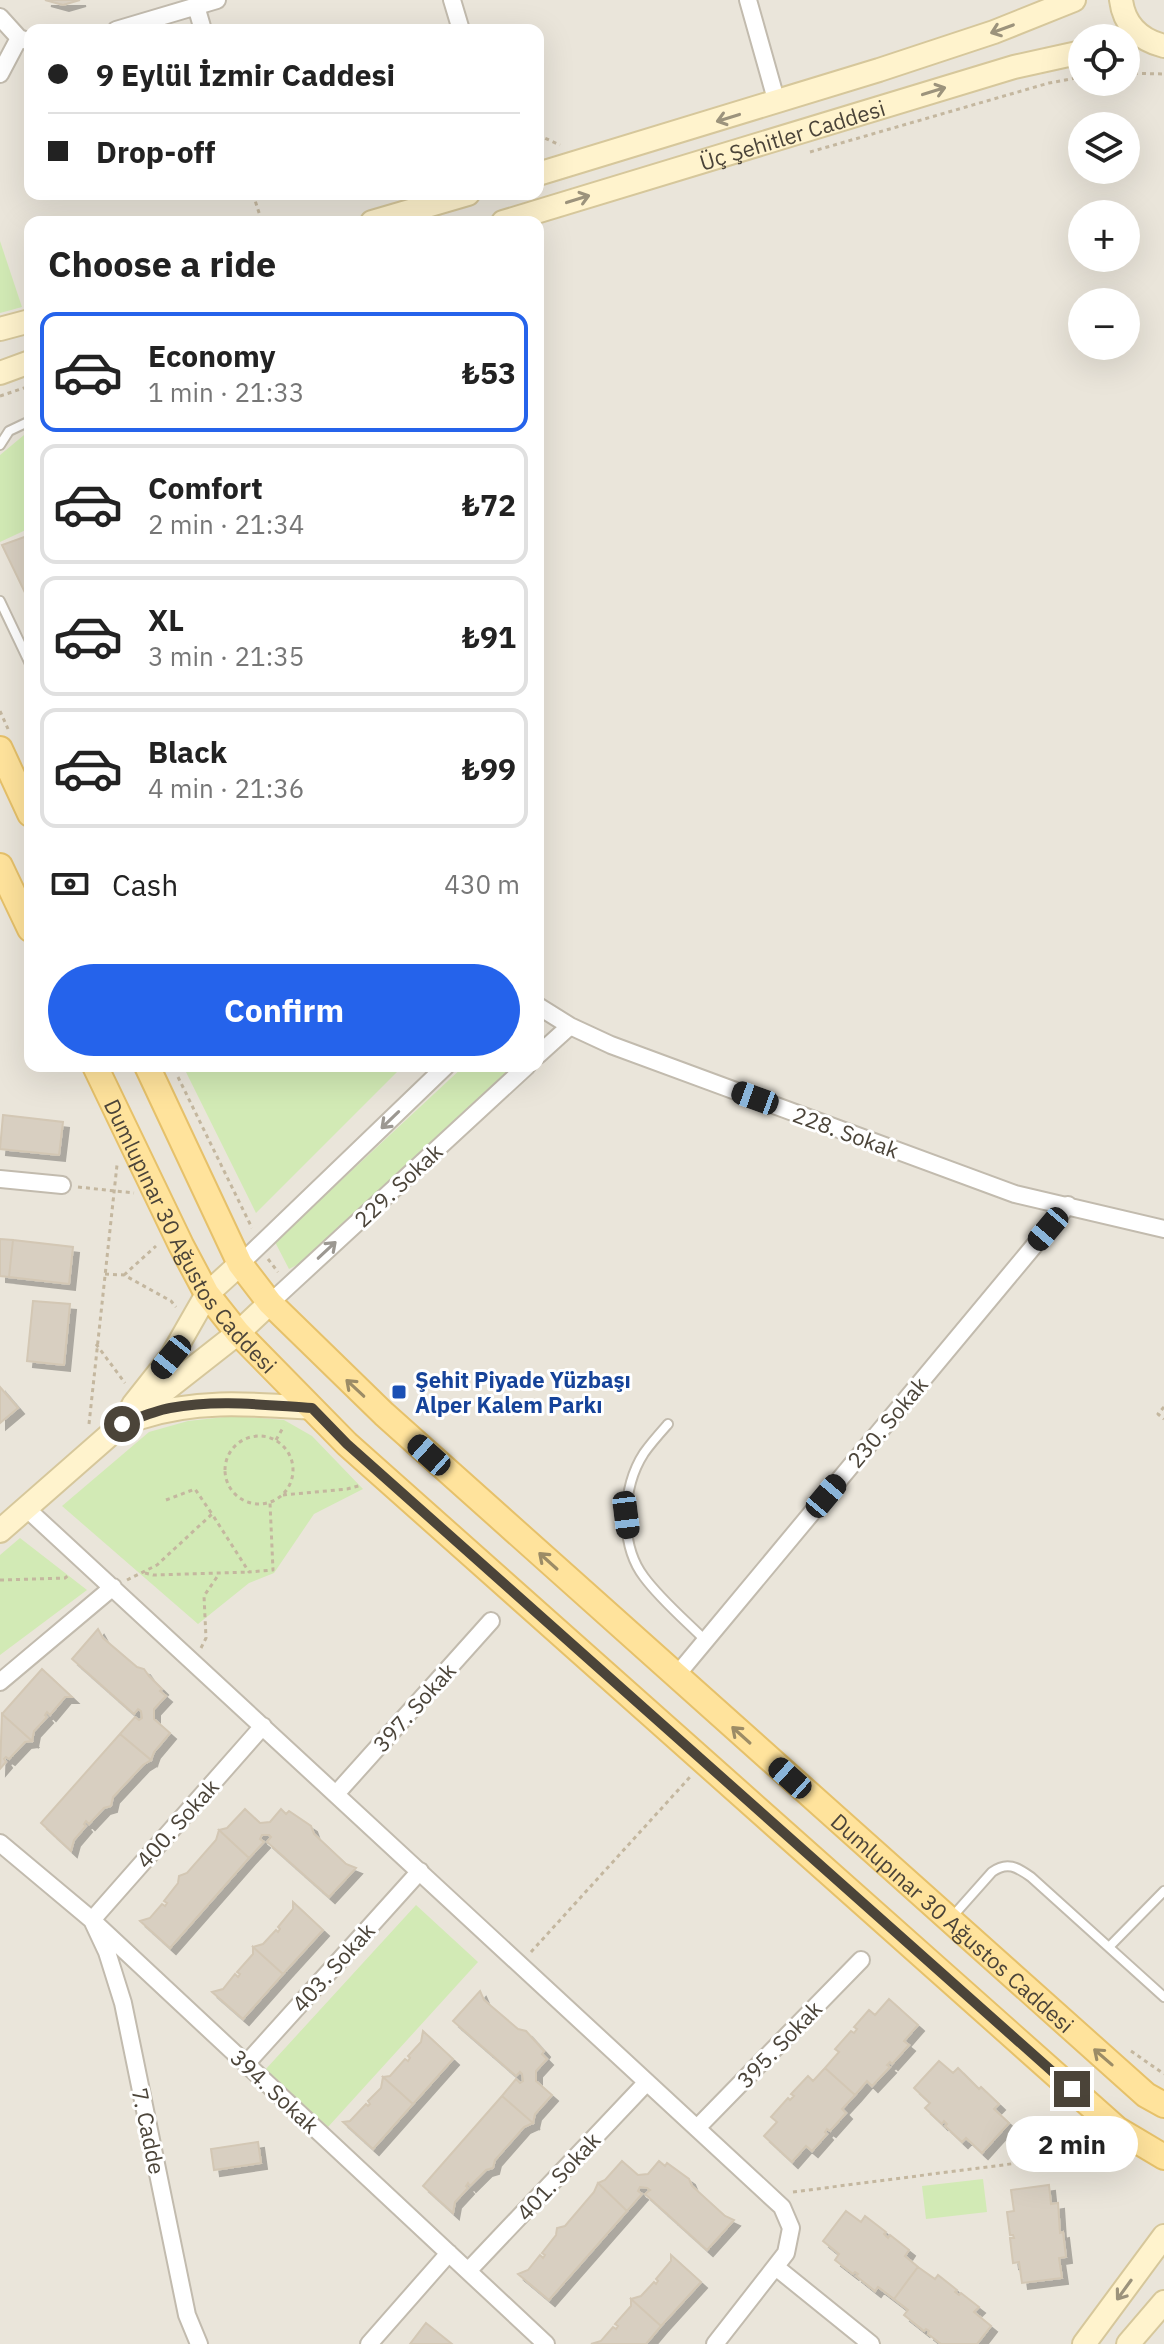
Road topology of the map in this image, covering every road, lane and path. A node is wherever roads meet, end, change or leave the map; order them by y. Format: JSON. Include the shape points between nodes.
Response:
{"nodes":[{"id":1,"x":217,"y":0,"type":"edge"},
{"id":2,"x":452,"y":0,"type":"edge"},
{"id":3,"x":748,"y":0,"type":"edge"},
{"id":4,"x":1074,"y":0,"type":"edge"},
{"id":5,"x":1121,"y":0,"type":"edge"},
{"id":6,"x":1048,"y":5,"type":"edge"},
{"id":7,"x":196,"y":6,"type":"junction"},
{"id":8,"x":0,"y":17,"type":"edge"},
{"id":9,"x":136,"y":24,"type":"edge"},
{"id":10,"x":201,"y":24,"type":"edge"},
{"id":11,"x":459,"y":24,"type":"edge"},
{"id":12,"x":24,"y":40,"type":"edge"},
{"id":13,"x":1163,"y":46,"type":"edge"},
{"id":14,"x":1140,"y":47,"type":"edge"},
{"id":15,"x":1068,"y":55,"type":"edge"},
{"id":16,"x":1140,"y":73,"type":"edge"},
{"id":17,"x":0,"y":74,"type":"edge"},
{"id":18,"x":1164,"y":74,"type":"edge"},
{"id":19,"x":1068,"y":80,"type":"edge"},
{"id":20,"x":777,"y":103,"type":"junction"},
{"id":21,"x":803,"y":154,"type":"dead end"},
{"id":22,"x":544,"y":172,"type":"edge"},
{"id":23,"x":447,"y":200,"type":"edge"},
{"id":24,"x":393,"y":216,"type":"edge"},
{"id":25,"x":523,"y":216,"type":"edge"},
{"id":26,"x":24,"y":323,"type":"edge"},
{"id":27,"x":0,"y":329,"type":"edge"},
{"id":28,"x":24,"y":364,"type":"edge"},
{"id":29,"x":0,"y":373,"type":"edge"},
{"id":30,"x":24,"y":388,"type":"edge"},
{"id":31,"x":0,"y":396,"type":"edge"},
{"id":32,"x":24,"y":424,"type":"edge"},
{"id":33,"x":0,"y":445,"type":"edge"},
{"id":34,"x":0,"y":601,"type":"edge"},
{"id":35,"x":24,"y":649,"type":"edge"},
{"id":36,"x":0,"y":749,"type":"edge"},
{"id":37,"x":24,"y":801,"type":"edge"},
{"id":38,"x":0,"y":866,"type":"edge"},
{"id":39,"x":24,"y":916,"type":"edge"},
{"id":40,"x":544,"y":1010,"type":"edge"},
{"id":41,"x":570,"y":1026,"type":"junction"},
{"id":42,"x":544,"y":1050,"type":"edge"},
{"id":43,"x":98,"y":1072,"type":"edge"},
{"id":44,"x":150,"y":1072,"type":"edge"},
{"id":45,"x":175,"y":1072,"type":"edge"},
{"id":46,"x":440,"y":1072,"type":"edge"},
{"id":47,"x":521,"y":1072,"type":"edge"},
{"id":48,"x":117,"y":1163,"type":"dead end"},
{"id":49,"x":0,"y":1179,"type":"edge"},
{"id":50,"x":62,"y":1185,"type":"joint"},
{"id":51,"x":114,"y":1191,"type":"junction"},
{"id":52,"x":157,"y":1196,"type":"junction"},
{"id":53,"x":1068,"y":1205,"type":"junction"},
{"id":54,"x":1164,"y":1229,"type":"edge"},
{"id":55,"x":174,"y":1230,"type":"junction"},
{"id":56,"x":261,"y":1246,"type":"junction"},
{"id":57,"x":240,"y":1264,"type":"junction"},
{"id":58,"x":104,"y":1274,"type":"junction"},
{"id":59,"x":124,"y":1275,"type":"junction"},
{"id":60,"x":289,"y":1286,"type":"junction"},
{"id":61,"x":207,"y":1294,"type":"junction"},
{"id":62,"x":270,"y":1303,"type":"junction"},
{"id":63,"x":190,"y":1326,"type":"junction"},
{"id":64,"x":238,"y":1333,"type":"junction"},
{"id":65,"x":96,"y":1343,"type":"junction"},
{"id":66,"x":137,"y":1399,"type":"junction"},
{"id":67,"x":1164,"y":1407,"type":"edge"},
{"id":68,"x":312,"y":1408,"type":"junction"},
{"id":69,"x":1164,"y":1419,"type":"edge"},
{"id":70,"x":122,"y":1424,"type":"junction"},
{"id":71,"x":668,"y":1424,"type":"dead end"},
{"id":72,"x":86,"y":1455,"type":"junction"},
{"id":73,"x":378,"y":1471,"type":"junction"},
{"id":74,"x":283,"y":1495,"type":"junction"},
{"id":75,"x":166,"y":1500,"type":"dead end"},
{"id":76,"x":270,"y":1503,"type":"junction"},
{"id":77,"x":26,"y":1508,"type":"junction"},
{"id":78,"x":212,"y":1514,"type":"junction"},
{"id":79,"x":0,"y":1531,"type":"edge"},
{"id":80,"x":86,"y":1562,"type":"junction"},
{"id":81,"x":144,"y":1572,"type":"junction"},
{"id":82,"x":249,"y":1572,"type":"junction"},
{"id":83,"x":220,"y":1573,"type":"junction"},
{"id":84,"x":0,"y":1580,"type":"edge"},
{"id":85,"x":113,"y":1587,"type":"junction"},
{"id":86,"x":491,"y":1621,"type":"dead end"},
{"id":87,"x":705,"y":1641,"type":"junction"},
{"id":88,"x":195,"y":1663,"type":"junction"},
{"id":89,"x":676,"y":1676,"type":"junction"},
{"id":90,"x":0,"y":1682,"type":"edge"},
{"id":91,"x":263,"y":1726,"type":"junction"},
{"id":92,"x":704,"y":1762,"type":"junction"},
{"id":93,"x":336,"y":1794,"type":"junction"},
{"id":94,"x":0,"y":1843,"type":"edge"},
{"id":95,"x":420,"y":1871,"type":"junction"},
{"id":96,"x":1164,"y":1891,"type":"edge"},
{"id":97,"x":92,"y":1920,"type":"junction"},
{"id":98,"x":948,"y":1920,"type":"junction"},
{"id":99,"x":1109,"y":1947,"type":"junction"},
{"id":100,"x":861,"y":1960,"type":"dead end"},
{"id":101,"x":520,"y":1964,"type":"junction"},
{"id":102,"x":1164,"y":1997,"type":"edge"},
{"id":103,"x":1127,"y":2048,"type":"dead end"},
{"id":104,"x":246,"y":2064,"type":"junction"},
{"id":105,"x":1164,"y":2074,"type":"edge"},
{"id":106,"x":647,"y":2082,"type":"junction"},
{"id":107,"x":1164,"y":2105,"type":"edge"},
{"id":108,"x":697,"y":2128,"type":"junction"},
{"id":109,"x":1155,"y":2152,"type":"edge"},
{"id":110,"x":769,"y":2195,"type":"junction"},
{"id":111,"x":1164,"y":2236,"type":"edge"},
{"id":112,"x":449,"y":2253,"type":"junction"},
{"id":113,"x":777,"y":2268,"type":"junction"},
{"id":114,"x":468,"y":2271,"type":"junction"},
{"id":115,"x":1164,"y":2302,"type":"edge"},
{"id":116,"x":199,"y":2344,"type":"edge"},
{"id":117,"x":369,"y":2344,"type":"edge"},
{"id":118,"x":546,"y":2344,"type":"edge"},
{"id":119,"x":715,"y":2344,"type":"edge"},
{"id":120,"x":871,"y":2344,"type":"edge"},
{"id":121,"x":1084,"y":2344,"type":"edge"},
{"id":122,"x":1128,"y":2344,"type":"edge"}],
"edges":[{"from":1,"to":7,"type":"street"},
{"from":2,"to":11,"type":"street"},
{"from":3,"to":20,"type":"street"},
{"from":4,"to":6,"type":"main road","name":"Üç Şehitler Caddesi"},
{"from":5,"to":13,"type":"main road","via":[[1135,31]]},
{"from":6,"to":20,"type":"main road","name":"Üç Şehitler Caddesi","one_way":true,"via":[[981,37]]},
{"from":7,"to":9,"type":"street"},
{"from":7,"to":10,"type":"street"},
{"from":8,"to":12,"type":"street"},
{"from":12,"to":17,"type":"street"},
{"from":13,"to":14,"type":"main road"},
{"from":25,"to":15,"type":"main road","name":"Üç Şehitler Caddesi","one_way":true},
{"from":16,"to":18,"type":"path"},
{"from":19,"to":21,"type":"path"},
{"from":20,"to":22,"type":"main road","name":"Üç Şehitler Caddesi","one_way":true},
{"from":23,"to":24,"type":"main road"},
{"from":26,"to":27,"type":"main road"},
{"from":28,"to":29,"type":"main road"},
{"from":30,"to":31,"type":"path"},
{"from":32,"to":33,"type":"lane","via":[[9,431]]},
{"from":34,"to":35,"type":"lane"},
{"from":36,"to":37,"type":"main road"},
{"from":38,"to":39,"type":"main road"},
{"from":40,"to":41,"type":"street","name":"228. Sokak"},
{"from":41,"to":42,"type":"street"},
{"from":41,"to":53,"type":"street","name":"228. Sokak","via":[[1015,1194]]},
{"from":43,"to":52,"type":"main road","name":"Dumlupınar 30 Ağustos Caddesi"},
{"from":44,"to":57,"type":"main road","name":"Dumlupınar 30 Ağustos Caddesi"},
{"from":45,"to":56,"type":"path"},
{"from":46,"to":56,"type":"street","one_way":true},
{"from":60,"to":47,"type":"street","name":"229. Sokak","one_way":true},
{"from":48,"to":51,"type":"path"},
{"from":49,"to":50,"type":"street"},
{"from":50,"to":51,"type":"path"},
{"from":51,"to":52,"type":"path"},
{"from":51,"to":58,"type":"path"},
{"from":52,"to":55,"type":"main road","name":"Dumlupınar 30 Ağustos Caddesi"},
{"from":53,"to":54,"type":"street","name":"228. Sokak"},
{"from":53,"to":87,"type":"street","name":"230. Sokak"},
{"from":55,"to":59,"type":"path"},
{"from":55,"to":61,"type":"main road","name":"Dumlupınar 30 Ağustos Caddesi"},
{"from":56,"to":57,"type":"street"},
{"from":56,"to":60,"type":"path"},
{"from":57,"to":61,"type":"main road"},
{"from":57,"to":62,"type":"main road","name":"Dumlupınar 30 Ağustos Caddesi"},
{"from":58,"to":59,"type":"path"},
{"from":58,"to":65,"type":"path"},
{"from":59,"to":63,"type":"path","via":[[171,1301]]},
{"from":60,"to":62,"type":"street","name":"229. Sokak"},
{"from":61,"to":63,"type":"main road"},
{"from":61,"to":64,"type":"main road","name":"Dumlupınar 30 Ağustos Caddesi"},
{"from":62,"to":64,"type":"main road"},
{"from":89,"to":62,"type":"main road","name":"Dumlupınar 30 Ağustos Caddesi","one_way":true,"via":[[384,1414]]},
{"from":63,"to":66,"type":"main road"},
{"from":64,"to":68,"type":"main road","name":"Dumlupınar 30 Ağustos Caddesi"},
{"from":64,"to":70,"type":"main road"},
{"from":65,"to":66,"type":"path"},
{"from":65,"to":72,"type":"path"},
{"from":66,"to":70,"type":"main road"},
{"from":67,"to":69,"type":"path","via":[[1158,1414]]},
{"from":68,"to":70,"type":"main road","via":[[198,1404]]},
{"from":68,"to":73,"type":"main road","name":"Dumlupınar 30 Ağustos Caddesi"},
{"from":70,"to":72,"type":"main road"},
{"from":71,"to":87,"type":"lane","via":[[643,1454],[630,1490],[630,1553],[644,1577]]},
{"from":72,"to":77,"type":"main road"},
{"from":73,"to":74,"type":"path","via":[[359,1488]]},
{"from":73,"to":92,"type":"main road","name":"Dumlupınar 30 Ağustos Caddesi"},
{"from":74,"to":76,"type":"path"},
{"from":74,"to":76,"type":"path","via":[[294,1468],[287,1450],[272,1438],[243,1439],[225,1462],[226,1482],[247,1503]]},
{"from":75,"to":78,"type":"path","via":[[195,1489]]},
{"from":76,"to":82,"type":"path","via":[[273,1570]]},
{"from":77,"to":79,"type":"main road"},
{"from":77,"to":80,"type":"street"},
{"from":78,"to":81,"type":"path"},
{"from":78,"to":82,"type":"path"},
{"from":80,"to":84,"type":"path","via":[[65,1578]]},
{"from":80,"to":85,"type":"street"},
{"from":81,"to":83,"type":"path"},
{"from":81,"to":85,"type":"path"},
{"from":82,"to":83,"type":"path"},
{"from":83,"to":88,"type":"path","via":[[204,1596],[206,1638]]},
{"from":85,"to":88,"type":"street"},
{"from":85,"to":90,"type":"street"},
{"from":86,"to":93,"type":"street","name":"397. Sokak"},
{"from":87,"to":89,"type":"street","name":"230. Sokak"},
{"from":88,"to":91,"type":"street"},
{"from":98,"to":89,"type":"main road","name":"Dumlupınar 30 Ağustos Caddesi","one_way":true},
{"from":91,"to":93,"type":"street"},
{"from":91,"to":97,"type":"street","name":"400. Sokak"},
{"from":92,"to":101,"type":"path"},
{"from":92,"to":109,"type":"main road","name":"Dumlupınar 30 Ağustos Caddesi","via":[[1117,2129]]},
{"from":93,"to":95,"type":"street"},
{"from":94,"to":97,"type":"street","name":"394. Sokak"},
{"from":95,"to":101,"type":"street"},
{"from":95,"to":104,"type":"street","name":"403. Sokak"},
{"from":96,"to":99,"type":"lane"},
{"from":97,"to":104,"type":"street","name":"394. Sokak"},
{"from":97,"to":116,"type":"street","name":"7. Cadde","via":[[123,2003],[187,2315]]},
{"from":98,"to":99,"type":"lane","via":[[992,1872],[1014,1866]]},
{"from":107,"to":98,"type":"main road","name":"Dumlupınar 30 Ağustos Caddesi","one_way":true,"via":[[1146,2095]]},
{"from":99,"to":102,"type":"lane"},
{"from":100,"to":108,"type":"street","name":"395. Sokak"},
{"from":101,"to":106,"type":"street"},
{"from":103,"to":105,"type":"path"},
{"from":104,"to":112,"type":"street","name":"394. Sokak"},
{"from":106,"to":108,"type":"street"},
{"from":106,"to":114,"type":"street","name":"401. Sokak"},
{"from":108,"to":110,"type":"street"},
{"from":109,"to":110,"type":"path"},
{"from":110,"to":113,"type":"street","via":[[782,2207],[791,2228]]},
{"from":111,"to":121,"type":"main road","one_way":true},
{"from":112,"to":114,"type":"street","name":"394. Sokak"},
{"from":112,"to":117,"type":"street"},
{"from":113,"to":119,"type":"street"},
{"from":113,"to":120,"type":"street"},
{"from":114,"to":118,"type":"street","name":"394. Sokak"},
{"from":115,"to":122,"type":"main road"}]}
